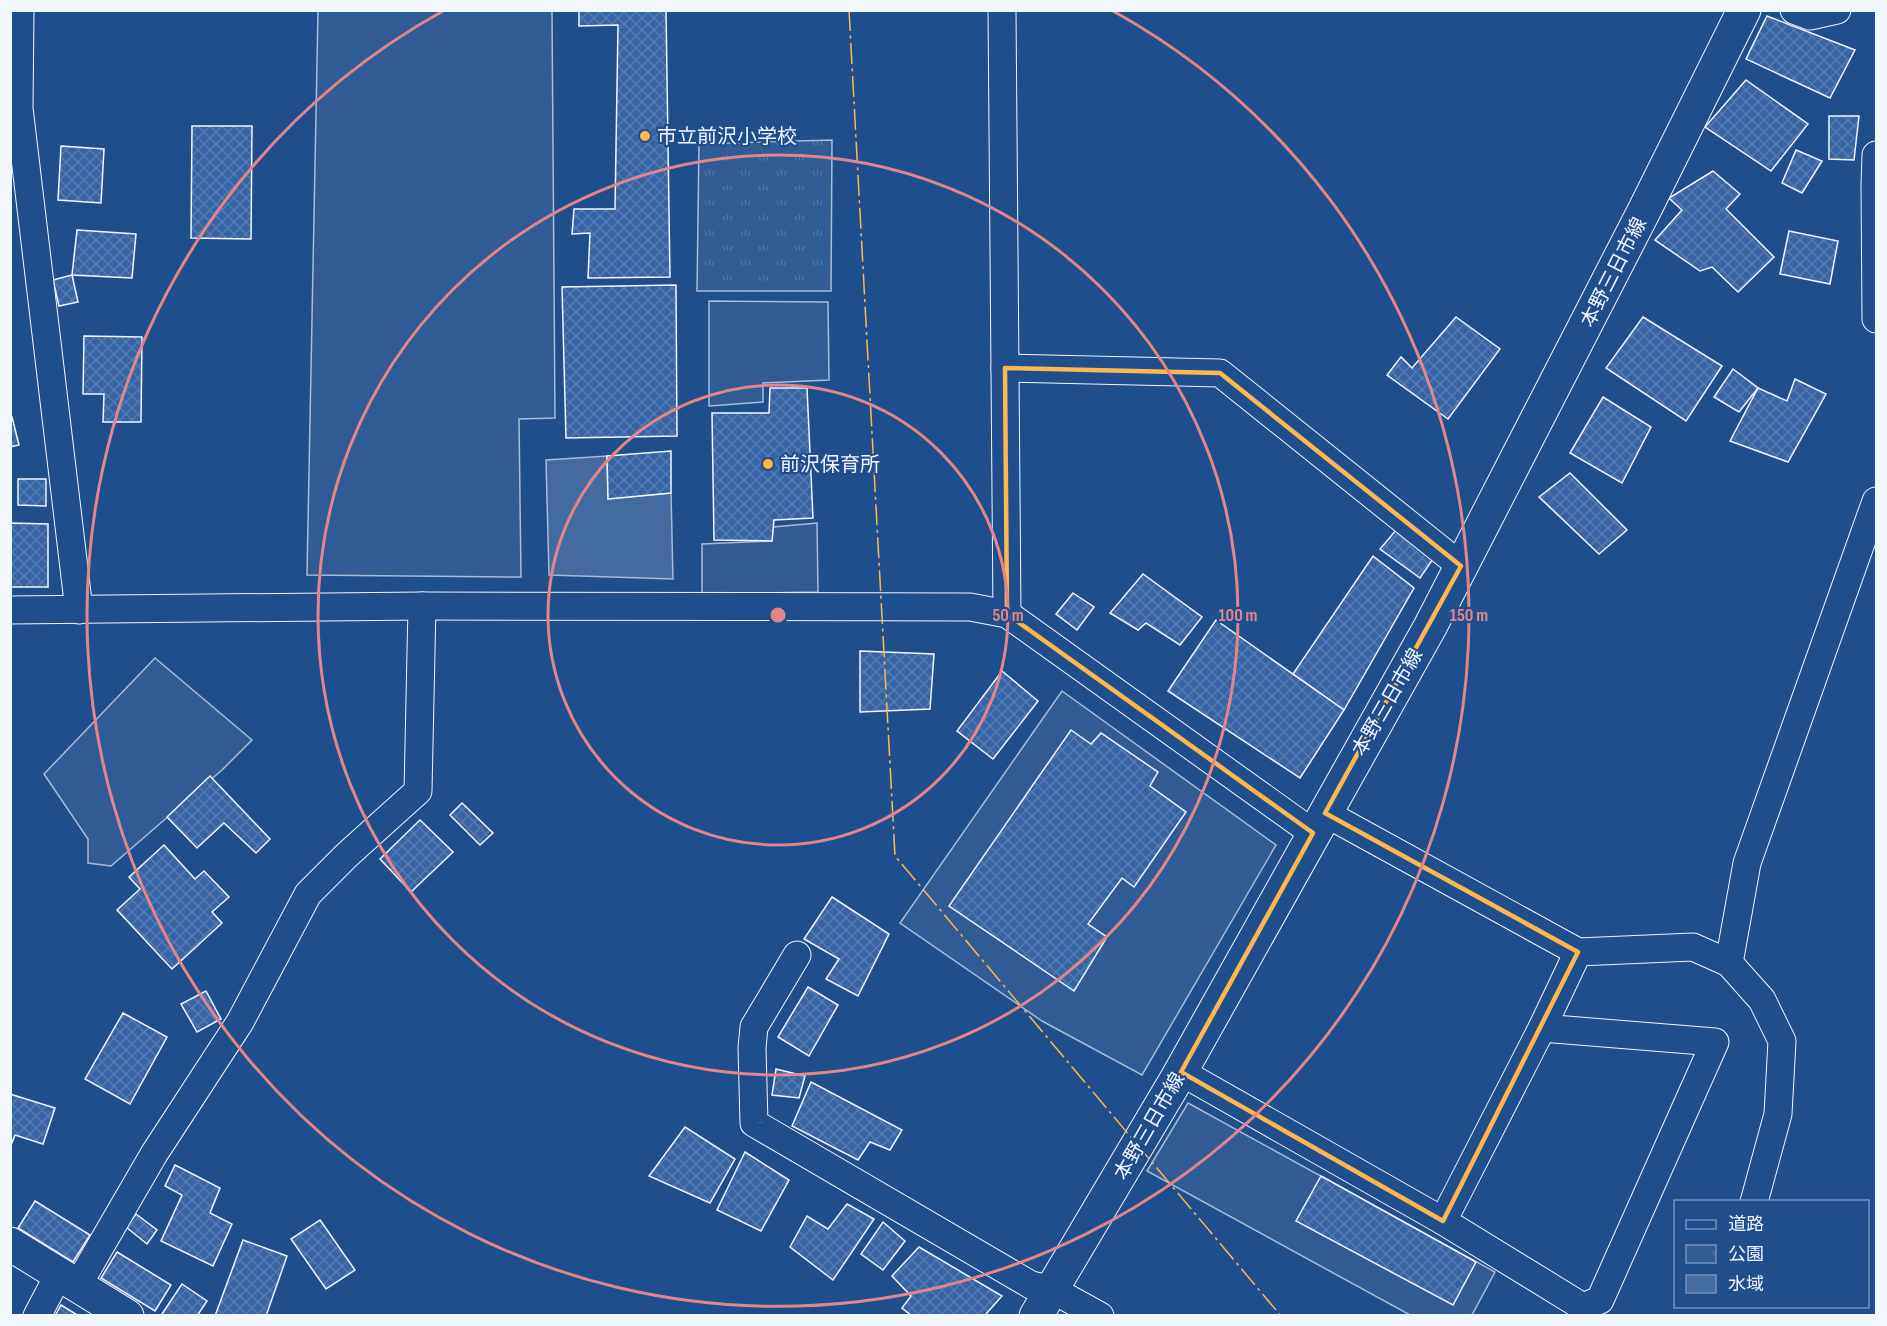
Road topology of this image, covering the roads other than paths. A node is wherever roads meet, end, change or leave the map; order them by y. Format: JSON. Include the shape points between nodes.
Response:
{"nodes":[{"id":1,"x":20,"y":10,"type":"edge"},
{"id":2,"x":1002,"y":10,"type":"edge"},
{"id":3,"x":1744,"y":10,"type":"edge"},
{"id":4,"x":1794,"y":10,"type":"edge"},
{"id":5,"x":1837,"y":10,"type":"edge"},
{"id":6,"x":1876,"y":154,"type":"edge"},
{"id":7,"x":1876,"y":319,"type":"edge"},
{"id":8,"x":1005,"y":368,"type":"junction"},
{"id":9,"x":1876,"y":501,"type":"edge"},
{"id":10,"x":1461,"y":566,"type":"junction"},
{"id":11,"x":422,"y":606,"type":"junction"},
{"id":12,"x":10,"y":610,"type":"edge"},
{"id":13,"x":79,"y":610,"type":"junction"},
{"id":14,"x":1007,"y":614,"type":"junction"},
{"id":15,"x":1319,"y":823,"type":"junction"},
{"id":16,"x":1578,"y":952,"type":"junction"},
{"id":17,"x":797,"y":955,"type":"dead end"},
{"id":18,"x":1729,"y":963,"type":"junction"},
{"id":19,"x":1542,"y":1028,"type":"junction"},
{"id":20,"x":1180,"y":1072,"type":"junction"},
{"id":21,"x":1755,"y":1200,"type":"edge"},
{"id":22,"x":1443,"y":1221,"type":"junction"},
{"id":23,"x":10,"y":1244,"type":"edge"},
{"id":24,"x":68,"y":1280,"type":"junction"},
{"id":25,"x":1045,"y":1303,"type":"edge"},
{"id":26,"x":37,"y":1316,"type":"edge"},
{"id":27,"x":127,"y":1316,"type":"edge"},
{"id":28,"x":1100,"y":1316,"type":"edge"}],
"edges":[{"from":1,"to":13,"type":"street","via":[[19,108]]},
{"from":2,"to":8,"type":"street"},
{"from":3,"to":10,"type":"main road","name":"本野三日市線"},
{"from":4,"to":5,"type":"street","via":[[1810,16]]},
{"from":6,"to":7,"type":"street"},
{"from":8,"to":10,"type":"street","via":[[1220,373]]},
{"from":8,"to":14,"type":"street"},
{"from":9,"to":18,"type":"street","via":[[1747,863]]},
{"from":10,"to":15,"type":"main road","name":"本野三日市線"},
{"from":11,"to":13,"type":"street"},
{"from":11,"to":14,"type":"street","via":[[970,607]]},
{"from":11,"to":24,"type":"street","via":[[418,791],[308,894],[240,1022]]},
{"from":12,"to":13,"type":"street"},
{"from":14,"to":15,"type":"street"},
{"from":15,"to":16,"type":"street"},
{"from":15,"to":20,"type":"main road","name":"本野三日市線"},
{"from":16,"to":18,"type":"street","via":[[1693,947]]},
{"from":16,"to":19,"type":"street"},
{"from":17,"to":25,"type":"street","via":[[754,1027],[754,1123],[1031,1285]]},
{"from":18,"to":21,"type":"street","via":[[1762,1000],[1782,1041],[1778,1114]]},
{"from":19,"to":22,"type":"street"},
{"from":19,"to":22,"type":"street","via":[[1715,1042],[1600,1300],[1583,1307]]},
{"from":20,"to":22,"type":"street"},
{"from":20,"to":25,"type":"main road","name":"本野三日市線"},
{"from":23,"to":24,"type":"main road"},
{"from":24,"to":26,"type":"street"},
{"from":24,"to":27,"type":"main road"},
{"from":25,"to":28,"type":"street"}]}
